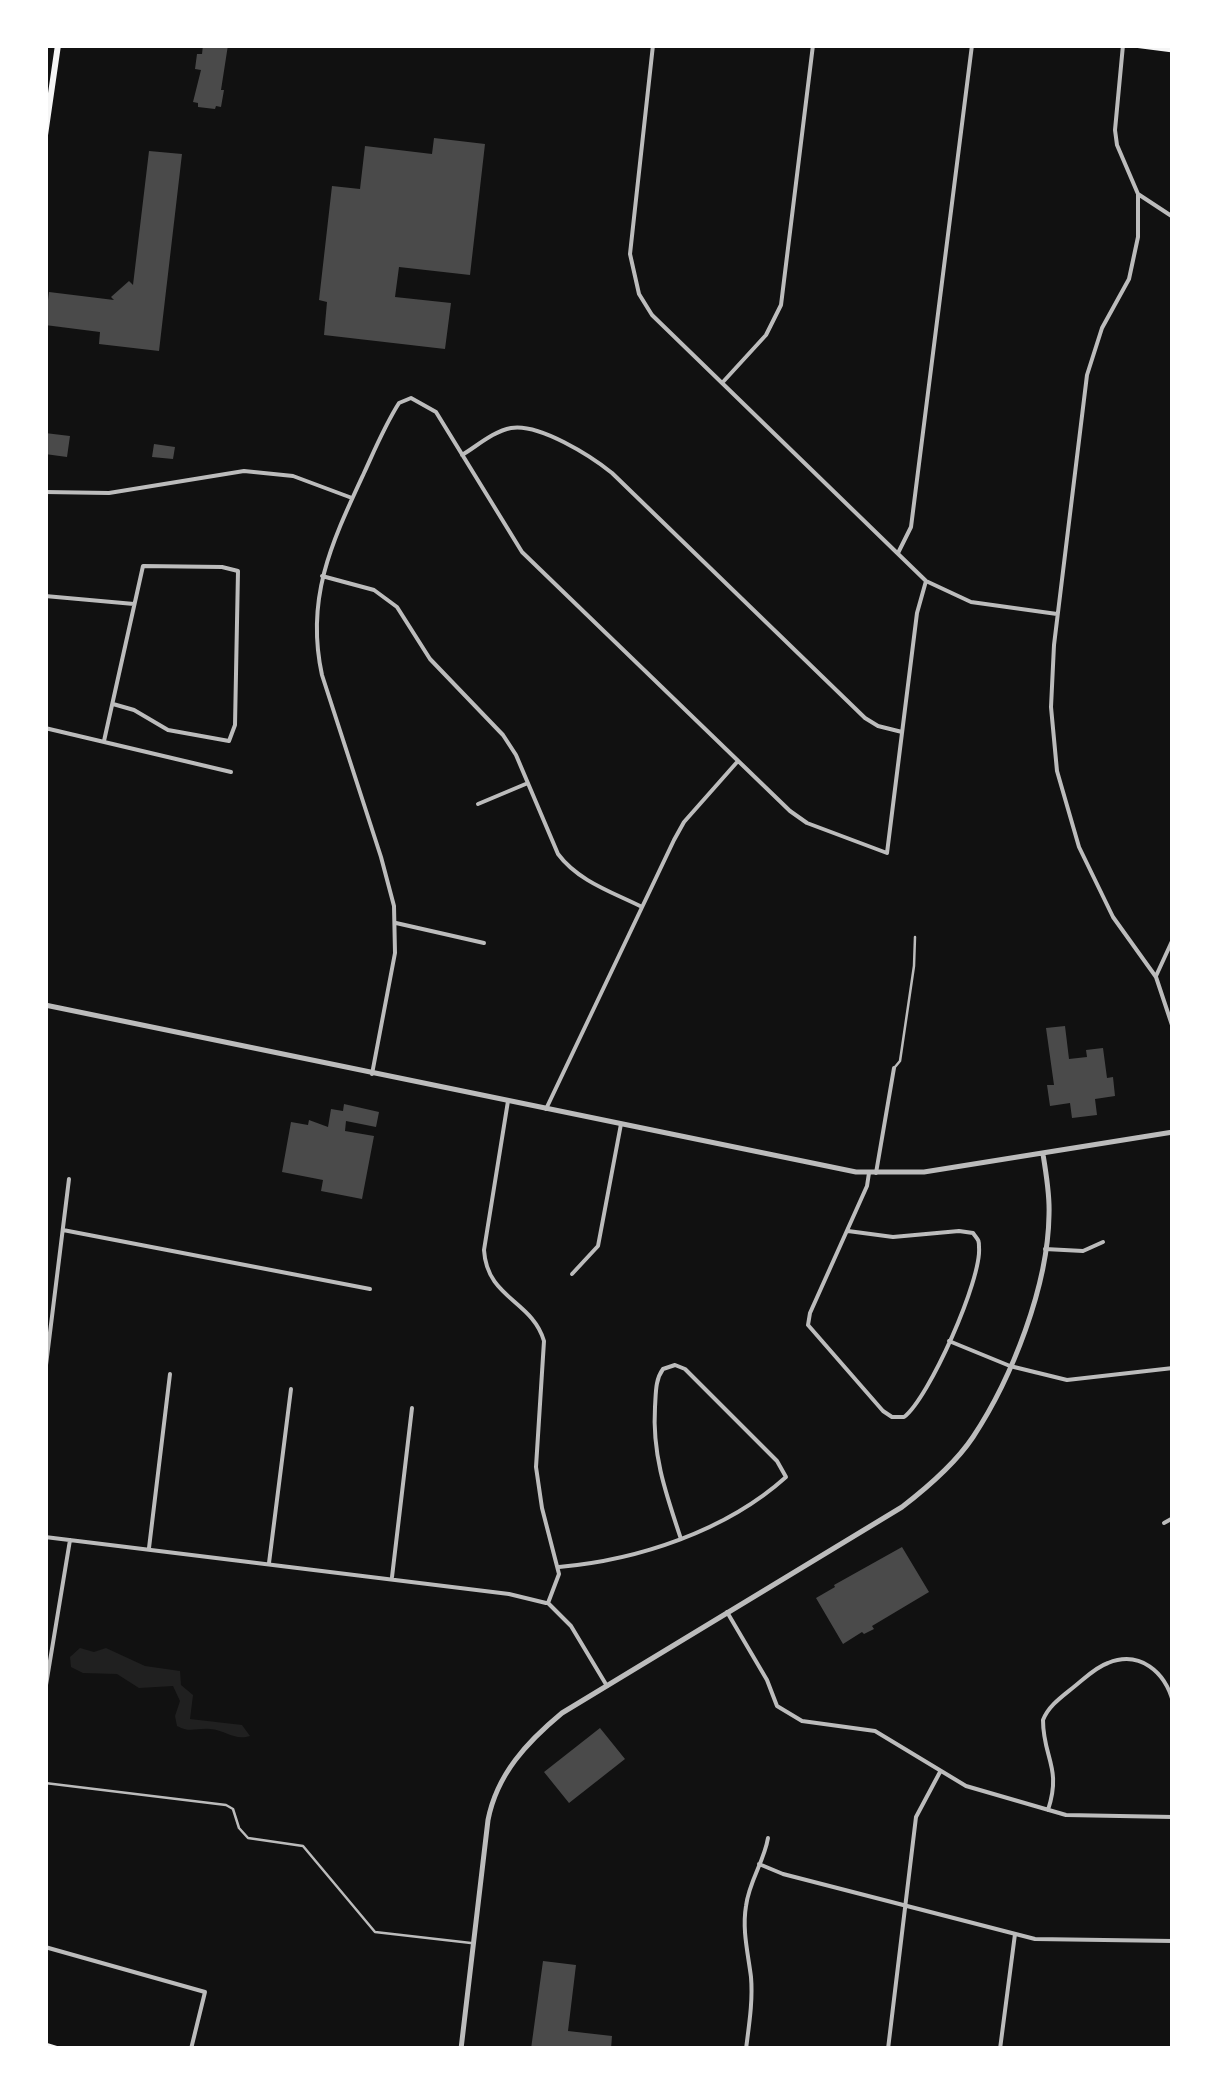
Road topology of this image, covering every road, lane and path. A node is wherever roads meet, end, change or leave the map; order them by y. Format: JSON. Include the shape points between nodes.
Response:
{"nodes":[{"id":1,"x":58,"y":45,"type":"edge"},
{"id":2,"x":654,"y":45,"type":"edge"},
{"id":3,"x":813,"y":45,"type":"edge"},
{"id":4,"x":972,"y":45,"type":"edge"},
{"id":5,"x":1123,"y":45,"type":"edge"},
{"id":6,"x":1134,"y":45,"type":"edge"},
{"id":7,"x":1173,"y":50,"type":"edge"},
{"id":8,"x":45,"y":135,"type":"edge"},
{"id":9,"x":1138,"y":194,"type":"junction"},
{"id":10,"x":1173,"y":217,"type":"edge"},
{"id":11,"x":721,"y":385,"type":"junction"},
{"id":12,"x":462,"y":455,"type":"junction"},
{"id":13,"x":45,"y":492,"type":"edge"},
{"id":14,"x":352,"y":498,"type":"junction"},
{"id":15,"x":898,"y":555,"type":"junction"},
{"id":16,"x":322,"y":576,"type":"junction"},
{"id":17,"x":926,"y":581,"type":"junction"},
{"id":18,"x":45,"y":596,"type":"edge"},
{"id":19,"x":134,"y":604,"type":"junction"},
{"id":20,"x":1058,"y":614,"type":"junction"},
{"id":21,"x":113,"y":704,"type":"junction"},
{"id":22,"x":45,"y":728,"type":"edge"},
{"id":23,"x":902,"y":732,"type":"junction"},
{"id":24,"x":104,"y":741,"type":"junction"},
{"id":25,"x":738,"y":762,"type":"junction"},
{"id":26,"x":231,"y":772,"type":"dead end"},
{"id":27,"x":528,"y":783,"type":"junction"},
{"id":28,"x":478,"y":804,"type":"dead end"},
{"id":29,"x":642,"y":907,"type":"junction"},
{"id":30,"x":396,"y":923,"type":"junction"},
{"id":31,"x":914,"y":937,"type":"dead end"},
{"id":32,"x":1173,"y":939,"type":"edge"},
{"id":33,"x":484,"y":943,"type":"dead end"},
{"id":34,"x":1156,"y":977,"type":"junction"},
{"id":35,"x":45,"y":1005,"type":"edge"},
{"id":36,"x":1173,"y":1028,"type":"edge"},
{"id":37,"x":894,"y":1068,"type":"joint"},
{"id":38,"x":372,"y":1074,"type":"junction"},
{"id":39,"x":508,"y":1101,"type":"junction"},
{"id":40,"x":546,"y":1109,"type":"junction"},
{"id":41,"x":620,"y":1124,"type":"junction"},
{"id":42,"x":1173,"y":1132,"type":"edge"},
{"id":43,"x":1042,"y":1154,"type":"junction"},
{"id":44,"x":873,"y":1173,"type":"junction"},
{"id":45,"x":68,"y":1179,"type":"dead end"},
{"id":46,"x":62,"y":1230,"type":"junction"},
{"id":47,"x":848,"y":1232,"type":"junction"},
{"id":48,"x":1103,"y":1242,"type":"dead end"},
{"id":49,"x":1045,"y":1249,"type":"junction"},
{"id":50,"x":572,"y":1274,"type":"dead end"},
{"id":51,"x":370,"y":1289,"type":"dead end"},
{"id":52,"x":949,"y":1341,"type":"junction"},
{"id":53,"x":1010,"y":1366,"type":"junction"},
{"id":54,"x":1173,"y":1368,"type":"edge"},
{"id":55,"x":45,"y":1373,"type":"edge"},
{"id":56,"x":170,"y":1374,"type":"dead end"},
{"id":57,"x":290,"y":1389,"type":"dead end"},
{"id":58,"x":412,"y":1408,"type":"dead end"},
{"id":59,"x":1173,"y":1518,"type":"edge"},
{"id":60,"x":1164,"y":1523,"type":"dead end"},
{"id":61,"x":45,"y":1536,"type":"edge"},
{"id":62,"x":682,"y":1538,"type":"junction"},
{"id":63,"x":70,"y":1540,"type":"junction"},
{"id":64,"x":149,"y":1549,"type":"junction"},
{"id":65,"x":269,"y":1563,"type":"junction"},
{"id":66,"x":559,"y":1566,"type":"junction"},
{"id":67,"x":392,"y":1578,"type":"junction"},
{"id":68,"x":548,"y":1604,"type":"junction"},
{"id":69,"x":727,"y":1612,"type":"junction"},
{"id":70,"x":606,"y":1686,"type":"junction"},
{"id":71,"x":45,"y":1691,"type":"edge"},
{"id":72,"x":1173,"y":1702,"type":"edge"},
{"id":73,"x":940,"y":1772,"type":"junction"},
{"id":74,"x":45,"y":1783,"type":"edge"},
{"id":75,"x":1048,"y":1810,"type":"junction"},
{"id":76,"x":1173,"y":1817,"type":"edge"},
{"id":77,"x":768,"y":1838,"type":"dead end"},
{"id":78,"x":759,"y":1864,"type":"junction"},
{"id":79,"x":906,"y":1906,"type":"junction"},
{"id":80,"x":1015,"y":1934,"type":"junction"},
{"id":81,"x":1173,"y":1940,"type":"edge"},
{"id":82,"x":472,"y":1943,"type":"junction"},
{"id":83,"x":45,"y":1947,"type":"edge"},
{"id":84,"x":45,"y":2045,"type":"edge"},
{"id":85,"x":58,"y":2049,"type":"edge"},
{"id":86,"x":190,"y":2049,"type":"edge"},
{"id":87,"x":461,"y":2049,"type":"edge"},
{"id":88,"x":746,"y":2049,"type":"edge"},
{"id":89,"x":888,"y":2049,"type":"edge"},
{"id":90,"x":1000,"y":2049,"type":"edge"}],
"edges":[{"from":1,"to":8,"type":"main road"},
{"from":2,"to":11,"type":"street","via":[[631,230],[632,272],[652,315]]},
{"from":3,"to":11,"type":"street","via":[[780,305],[766,335]]},
{"from":4,"to":15,"type":"street","via":[[911,527]]},
{"from":5,"to":9,"type":"street","via":[[1116,145]]},
{"from":6,"to":7,"type":"main road"},
{"from":9,"to":10,"type":"street"},
{"from":9,"to":20,"type":"street","via":[[1134,262],[1088,374]]},
{"from":11,"to":15,"type":"street"},
{"from":12,"to":14,"type":"street","via":[[436,412],[418,400],[402,400]]},
{"from":12,"to":23,"type":"street","via":[[521,428],[586,454],[865,718]]},
{"from":12,"to":25,"type":"street","via":[[522,552]]},
{"from":13,"to":14,"type":"street","via":[[109,493],[244,471],[293,476]]},
{"from":14,"to":16,"type":"street"},
{"from":15,"to":17,"type":"street"},
{"from":16,"to":27,"type":"street","via":[[374,590],[397,607],[430,659],[503,735]]},
{"from":16,"to":30,"type":"street","via":[[317,652]]},
{"from":17,"to":20,"type":"street","via":[[971,602]]},
{"from":17,"to":23,"type":"street","via":[[916,612]]},
{"from":18,"to":19,"type":"street"},
{"from":19,"to":21,"type":"street"},
{"from":19,"to":21,"type":"street","via":[[143,566],[238,571],[235,725],[229,741],[168,730]]},
{"from":20,"to":34,"type":"street","via":[[1051,707],[1065,807],[1097,888]]},
{"from":21,"to":24,"type":"street"},
{"from":22,"to":24,"type":"street"},
{"from":23,"to":25,"type":"street","via":[[887,853],[807,824]]},
{"from":24,"to":26,"type":"street"},
{"from":25,"to":29,"type":"street","via":[[684,822]]},
{"from":27,"to":28,"type":"street"},
{"from":27,"to":29,"type":"street","via":[[566,864]]},
{"from":29,"to":40,"type":"street"},
{"from":30,"to":33,"type":"street"},
{"from":30,"to":38,"type":"street"},
{"from":31,"to":37,"type":"lane"},
{"from":32,"to":34,"type":"street"},
{"from":34,"to":36,"type":"street"},
{"from":35,"to":38,"type":"street"},
{"from":37,"to":44,"type":"street"},
{"from":38,"to":39,"type":"street"},
{"from":39,"to":40,"type":"street"},
{"from":39,"to":66,"type":"street","via":[[485,1266],[498,1289],[536,1322],[544,1341],[536,1467]]},
{"from":40,"to":41,"type":"street"},
{"from":41,"to":44,"type":"street"},
{"from":41,"to":50,"type":"street","via":[[598,1246]]},
{"from":42,"to":43,"type":"street"},
{"from":43,"to":44,"type":"street"},
{"from":43,"to":49,"type":"street","via":[[1050,1216]]},
{"from":44,"to":47,"type":"street"},
{"from":45,"to":46,"type":"street"},
{"from":46,"to":51,"type":"street"},
{"from":46,"to":55,"type":"street"},
{"from":47,"to":52,"type":"street","via":[[973,1234],[978,1259]]},
{"from":47,"to":52,"type":"street","via":[[808,1325],[883,1411],[908,1415]]},
{"from":48,"to":49,"type":"street","via":[[1083,1251]]},
{"from":49,"to":53,"type":"street"},
{"from":52,"to":53,"type":"street"},
{"from":53,"to":54,"type":"street","via":[[1067,1380]]},
{"from":53,"to":69,"type":"street","via":[[972,1438],[922,1492]]},
{"from":56,"to":64,"type":"street"},
{"from":57,"to":65,"type":"street"},
{"from":58,"to":67,"type":"street"},
{"from":59,"to":60,"type":"street"},
{"from":61,"to":63,"type":"street"},
{"from":62,"to":62,"type":"street","via":[[786,1477],[675,1366],[656,1379],[656,1456]]},
{"from":62,"to":66,"type":"street"},
{"from":63,"to":64,"type":"street"},
{"from":63,"to":71,"type":"street"},
{"from":64,"to":65,"type":"street"},
{"from":65,"to":67,"type":"street"},
{"from":66,"to":68,"type":"street"},
{"from":67,"to":68,"type":"street"},
{"from":68,"to":70,"type":"street","via":[[571,1626]]},
{"from":69,"to":70,"type":"street"},
{"from":69,"to":73,"type":"street","via":[[777,1706],[802,1721],[886,1735]]},
{"from":70,"to":82,"type":"street","via":[[546,1726],[501,1781],[488,1820]]},
{"from":72,"to":75,"type":"street","via":[[1152,1666],[1120,1659],[1055,1702],[1043,1720],[1055,1780]]},
{"from":73,"to":75,"type":"street"},
{"from":73,"to":79,"type":"street","via":[[919,1807]]},
{"from":74,"to":82,"type":"lane","via":[[226,1805],[245,1836],[301,1844],[375,1932]]},
{"from":75,"to":76,"type":"street"},
{"from":77,"to":78,"type":"street"},
{"from":78,"to":79,"type":"street"},
{"from":78,"to":88,"type":"street","via":[[745,1916],[752,1988]]},
{"from":79,"to":80,"type":"street"},
{"from":79,"to":89,"type":"street"},
{"from":80,"to":81,"type":"street"},
{"from":80,"to":90,"type":"street"},
{"from":82,"to":87,"type":"street"},
{"from":83,"to":86,"type":"street","via":[[205,1992]]},
{"from":84,"to":85,"type":"main road"}]}
